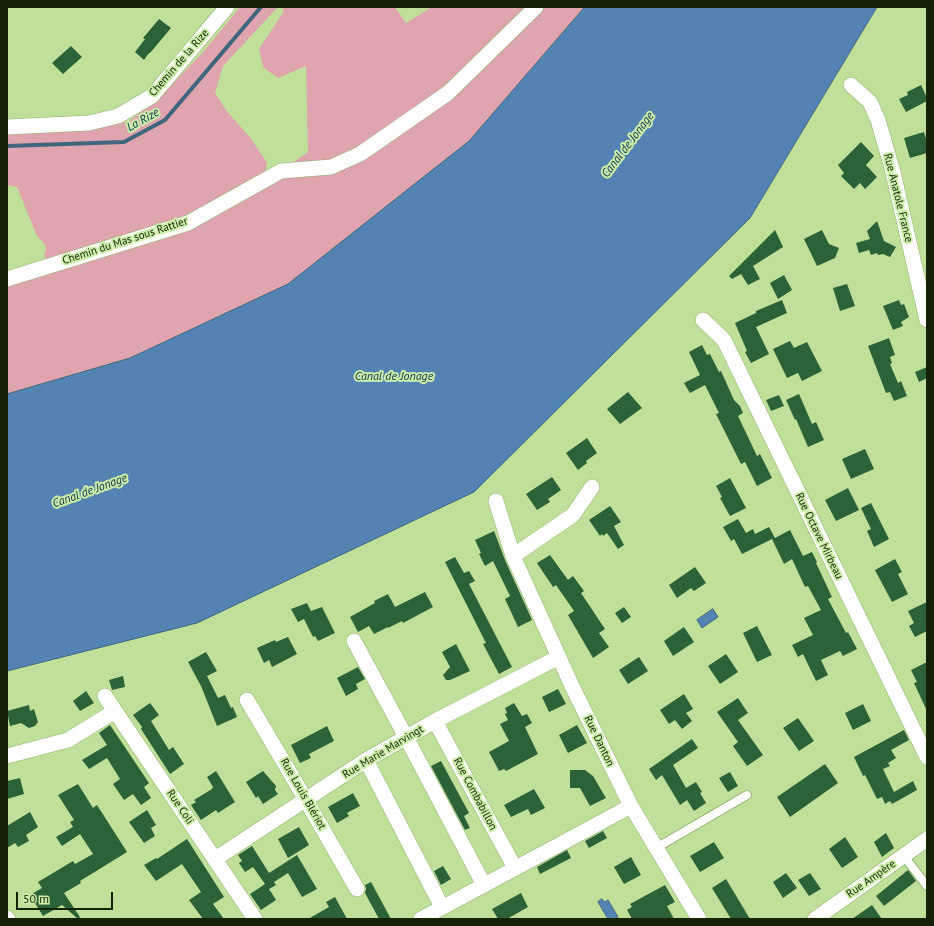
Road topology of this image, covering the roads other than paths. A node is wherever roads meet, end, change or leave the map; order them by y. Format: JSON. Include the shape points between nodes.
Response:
{"nodes":[{"id":1,"x":227,"y":7,"type":"edge"},
{"id":2,"x":536,"y":7,"type":"edge"},
{"id":3,"x":851,"y":85,"type":"dead end"},
{"id":4,"x":7,"y":127,"type":"edge"},
{"id":5,"x":7,"y":279,"type":"edge"},
{"id":6,"x":703,"y":320,"type":"dead end"},
{"id":7,"x":927,"y":320,"type":"edge"},
{"id":8,"x":592,"y":486,"type":"dead end"},
{"id":9,"x":496,"y":501,"type":"dead end"},
{"id":10,"x":513,"y":556,"type":"junction"},
{"id":11,"x":354,"y":641,"type":"dead end"},
{"id":12,"x":559,"y":657,"type":"junction"},
{"id":13,"x":105,"y":696,"type":"dead end"},
{"id":14,"x":247,"y":700,"type":"dead end"},
{"id":15,"x":115,"y":710,"type":"junction"},
{"id":16,"x":436,"y":721,"type":"junction"},
{"id":17,"x":406,"y":737,"type":"junction"},
{"id":18,"x":7,"y":756,"type":"edge"},
{"id":19,"x":927,"y":757,"type":"edge"},
{"id":20,"x":366,"y":760,"type":"junction"},
{"id":21,"x":747,"y":795,"type":"dead end"},
{"id":22,"x":306,"y":800,"type":"junction"},
{"id":23,"x":631,"y":806,"type":"junction"},
{"id":24,"x":927,"y":839,"type":"edge"},
{"id":25,"x":656,"y":848,"type":"junction"},
{"id":26,"x":904,"y":856,"type":"junction"},
{"id":27,"x":215,"y":859,"type":"junction"},
{"id":28,"x":515,"y":868,"type":"junction"},
{"id":29,"x":484,"y":885,"type":"junction"},
{"id":30,"x":927,"y":886,"type":"edge"},
{"id":31,"x":357,"y":889,"type":"dead end"},
{"id":32,"x":442,"y":907,"type":"junction"},
{"id":33,"x":255,"y":919,"type":"edge"},
{"id":34,"x":421,"y":919,"type":"edge"},
{"id":35,"x":699,"y":919,"type":"edge"},
{"id":36,"x":815,"y":919,"type":"edge"}],
"edges":[{"from":1,"to":4,"type":"street","name":"Chemin de la Rize","via":[[152,96],[118,116],[89,122]]},
{"from":2,"to":5,"type":"street","name":"Chemin du Mas sous Rattier","via":[[448,93],[360,154],[331,167],[281,171],[188,223]]},
{"from":3,"to":7,"type":"street","name":"Rue Anatole France","via":[[870,102],[878,120],[892,168]]},
{"from":6,"to":19,"type":"street","name":"Rue Octave Mirbeau","via":[[724,340]]},
{"from":8,"to":10,"type":"street","via":[[573,515]]},
{"from":9,"to":10,"type":"street","name":"Rue Danton"},
{"from":10,"to":12,"type":"street","name":"Rue Danton"},
{"from":11,"to":17,"type":"street"},
{"from":12,"to":16,"type":"street","name":"Rue Marie Marvingt"},
{"from":12,"to":23,"type":"street","name":"Rue Danton"},
{"from":13,"to":15,"type":"street","name":"Rue Coli"},
{"from":14,"to":22,"type":"street","name":"Rue Louis Blériot"},
{"from":15,"to":18,"type":"street","via":[[68,740]]},
{"from":15,"to":27,"type":"street","name":"Rue Coli"},
{"from":16,"to":17,"type":"street","name":"Rue Marie Marvingt"},
{"from":16,"to":28,"type":"street","name":"Rue Combabillon"},
{"from":17,"to":20,"type":"street","name":"Rue Marie Marvingt"},
{"from":17,"to":29,"type":"street"},
{"from":20,"to":22,"type":"street","name":"Rue Marie Marvingt"},
{"from":20,"to":32,"type":"street"},
{"from":21,"to":25,"type":"lane"},
{"from":22,"to":27,"type":"street","name":"Rue Marie Marvingt"},
{"from":22,"to":31,"type":"street","name":"Rue Louis Blériot"},
{"from":23,"to":25,"type":"street","name":"Rue Danton"},
{"from":23,"to":28,"type":"street"},
{"from":24,"to":26,"type":"street","name":"Rue Ampère"},
{"from":25,"to":35,"type":"street","name":"Rue Danton"},
{"from":26,"to":30,"type":"lane"},
{"from":26,"to":36,"type":"street","name":"Rue Ampère"},
{"from":27,"to":33,"type":"street","name":"Rue Coli"},
{"from":28,"to":29,"type":"street"},
{"from":29,"to":32,"type":"street"},
{"from":32,"to":34,"type":"street"}]}
